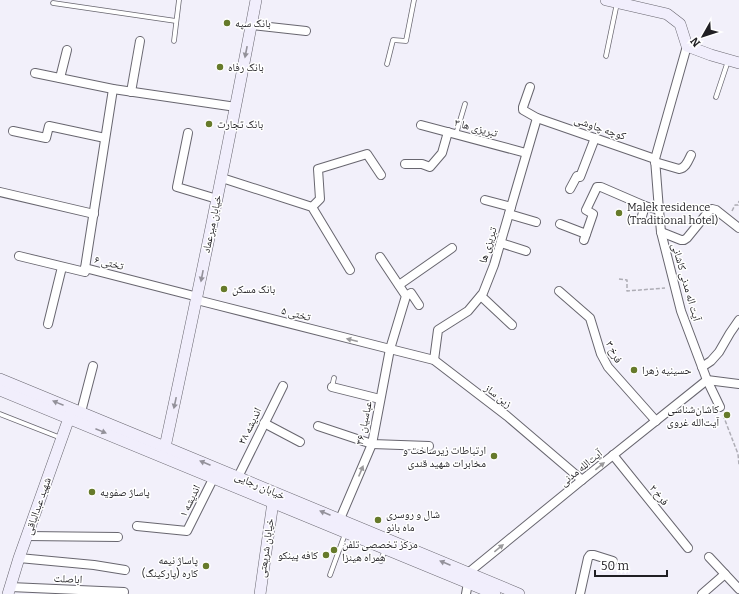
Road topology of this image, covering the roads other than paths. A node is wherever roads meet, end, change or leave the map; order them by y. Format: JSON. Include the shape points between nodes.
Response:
{"nodes":[{"id":1,"x":179,"y":0,"type":"edge"},
{"id":2,"x":256,"y":0,"type":"edge"},
{"id":3,"x":414,"y":0,"type":"edge"},
{"id":4,"x":606,"y":0,"type":"edge"},
{"id":5,"x":617,"y":2,"type":"junction"},
{"id":6,"x":53,"y":3,"type":"dead end"},
{"id":7,"x":176,"y":21,"type":"junction"},
{"id":8,"x":251,"y":25,"type":"junction"},
{"id":9,"x":306,"y":31,"type":"dead end"},
{"id":10,"x":140,"y":41,"type":"dead end"},
{"id":11,"x":174,"y":41,"type":"dead end"},
{"id":12,"x":687,"y":46,"type":"junction"},
{"id":13,"x":67,"y":50,"type":"dead end"},
{"id":14,"x":606,"y":56,"type":"dead end"},
{"id":15,"x":734,"y":62,"type":"edge"},
{"id":16,"x":387,"y":64,"type":"dead end"},
{"id":17,"x":35,"y":73,"type":"dead end"},
{"id":18,"x":60,"y":78,"type":"junction"},
{"id":19,"x":530,"y":87,"type":"dead end"},
{"id":20,"x":113,"y":89,"type":"junction"},
{"id":21,"x":131,"y":92,"type":"junction"},
{"id":22,"x":716,"y":96,"type":"dead end"},
{"id":23,"x":464,"y":104,"type":"dead end"},
{"id":24,"x":236,"y":107,"type":"junction"},
{"id":25,"x":537,"y":118,"type":"junction"},
{"id":26,"x":421,"y":125,"type":"dead end"},
{"id":27,"x":13,"y":130,"type":"dead end"},
{"id":28,"x":188,"y":133,"type":"dead end"},
{"id":29,"x":452,"y":133,"type":"junction"},
{"id":30,"x":106,"y":138,"type":"junction"},
{"id":31,"x":595,"y":138,"type":"junction"},
{"id":32,"x":526,"y":153,"type":"junction"},
{"id":33,"x":691,"y":155,"type":"dead end"},
{"id":34,"x":655,"y":160,"type":"junction"},
{"id":35,"x":405,"y":164,"type":"dead end"},
{"id":36,"x":381,"y":175,"type":"dead end"},
{"id":37,"x":222,"y":178,"type":"junction"},
{"id":38,"x":570,"y":189,"type":"dead end"},
{"id":39,"x":0,"y":192,"type":"edge"},
{"id":40,"x":217,"y":199,"type":"junction"},
{"id":41,"x":485,"y":200,"type":"dead end"},
{"id":42,"x":645,"y":206,"type":"junction"},
{"id":43,"x":312,"y":207,"type":"junction"},
{"id":44,"x":659,"y":210,"type":"junction"},
{"id":45,"x":510,"y":211,"type":"junction"},
{"id":46,"x":94,"y":214,"type":"junction"},
{"id":47,"x":642,"y":216,"type":"dead end"},
{"id":48,"x":536,"y":222,"type":"dead end"},
{"id":49,"x":560,"y":224,"type":"dead end"},
{"id":50,"x":739,"y":228,"type":"edge"},
{"id":51,"x":661,"y":232,"type":"junction"},
{"id":52,"x":501,"y":243,"type":"junction"},
{"id":53,"x":452,"y":248,"type":"dead end"},
{"id":54,"x":526,"y":252,"type":"dead end"},
{"id":55,"x":19,"y":256,"type":"dead end"},
{"id":56,"x":380,"y":257,"type":"dead end"},
{"id":57,"x":62,"y":266,"type":"junction"},
{"id":58,"x":85,"y":268,"type":"junction"},
{"id":59,"x":350,"y":270,"type":"dead end"},
{"id":60,"x":399,"y":285,"type":"junction"},
{"id":61,"x":558,"y":292,"type":"dead end"},
{"id":62,"x":406,"y":296,"type":"junction"},
{"id":63,"x":481,"y":296,"type":"junction"},
{"id":64,"x":197,"y":298,"type":"junction"},
{"id":65,"x":420,"y":305,"type":"dead end"},
{"id":66,"x":739,"y":320,"type":"edge"},
{"id":67,"x":48,"y":324,"type":"dead end"},
{"id":68,"x":512,"y":325,"type":"dead end"},
{"id":69,"x":390,"y":350,"type":"junction"},
{"id":70,"x":434,"y":360,"type":"junction"},
{"id":71,"x":93,"y":366,"type":"dead end"},
{"id":72,"x":702,"y":367,"type":"junction"},
{"id":73,"x":334,"y":378,"type":"dead end"},
{"id":74,"x":0,"y":380,"type":"edge"},
{"id":75,"x":707,"y":380,"type":"junction"},
{"id":76,"x":739,"y":384,"type":"edge"},
{"id":77,"x":283,"y":386,"type":"dead end"},
{"id":78,"x":332,"y":388,"type":"joint"},
{"id":79,"x":0,"y":390,"type":"edge"},
{"id":80,"x":380,"y":399,"type":"junction"},
{"id":81,"x":720,"y":407,"type":"road end"},
{"id":82,"x":81,"y":412,"type":"junction"},
{"id":83,"x":0,"y":414,"type":"edge"},
{"id":84,"x":69,"y":418,"type":"junction"},
{"id":85,"x":656,"y":421,"type":"junction"},
{"id":86,"x":264,"y":423,"type":"junction"},
{"id":87,"x":318,"y":426,"type":"dead end"},
{"id":88,"x":62,"y":438,"type":"junction"},
{"id":89,"x":300,"y":442,"type":"dead end"},
{"id":90,"x":372,"y":444,"type":"junction"},
{"id":91,"x":165,"y":446,"type":"junction"},
{"id":92,"x":429,"y":446,"type":"dead end"},
{"id":93,"x":613,"y":455,"type":"junction"},
{"id":94,"x":214,"y":477,"type":"junction"},
{"id":95,"x":238,"y":477,"type":"junction"},
{"id":96,"x":582,"y":480,"type":"junction"},
{"id":97,"x":273,"y":502,"type":"junction"},
{"id":98,"x":340,"y":520,"type":"junction"},
{"id":99,"x":137,"y":526,"type":"dead end"},
{"id":100,"x":345,"y":532,"type":"junction"},
{"id":101,"x":27,"y":536,"type":"junction"},
{"id":102,"x":118,"y":537,"type":"dead end"},
{"id":103,"x":688,"y":548,"type":"dead end"},
{"id":104,"x":386,"y":549,"type":"junction"},
{"id":105,"x":709,"y":557,"type":"dead end"},
{"id":106,"x":19,"y":558,"type":"junction"},
{"id":107,"x":381,"y":561,"type":"dead end"},
{"id":108,"x":613,"y":561,"type":"dead end"},
{"id":109,"x":125,"y":570,"type":"dead end"},
{"id":110,"x":725,"y":574,"type":"junction"},
{"id":111,"x":330,"y":575,"type":"dead end"},
{"id":112,"x":467,"y":583,"type":"edge"},
{"id":113,"x":739,"y":589,"type":"edge"},
{"id":114,"x":9,"y":590,"type":"edge"},
{"id":115,"x":124,"y":592,"type":"dead end"},
{"id":116,"x":260,"y":594,"type":"edge"},
{"id":117,"x":495,"y":594,"type":"edge"},
{"id":118,"x":520,"y":594,"type":"edge"},
{"id":119,"x":580,"y":594,"type":"edge"},
{"id":120,"x":702,"y":594,"type":"edge"}],
"edges":[{"from":1,"to":7,"type":"lane"},
{"from":2,"to":8,"type":"main road","name":"خیابان میرعماد"},
{"from":3,"to":16,"type":"lane","via":[[406,41],[393,40]]},
{"from":4,"to":5,"type":"main road"},
{"from":5,"to":12,"type":"main road","via":[[667,14],[680,24]]},
{"from":5,"to":14,"type":"lane"},
{"from":6,"to":7,"type":"lane"},
{"from":7,"to":11,"type":"lane"},
{"from":8,"to":9,"type":"street"},
{"from":8,"to":24,"type":"main road","name":"خیابان میرعماد","one_way":true},
{"from":10,"to":21,"type":"street"},
{"from":12,"to":15,"type":"main road"},
{"from":12,"to":34,"type":"street","name":"آیت اله مدنی کاشانی"},
{"from":13,"to":18,"type":"street"},
{"from":15,"to":22,"type":"lane"},
{"from":17,"to":18,"type":"street"},
{"from":18,"to":20,"type":"street"},
{"from":19,"to":25,"type":"street","via":[[523,110]]},
{"from":20,"to":21,"type":"street"},
{"from":20,"to":30,"type":"street"},
{"from":21,"to":24,"type":"street"},
{"from":23,"to":29,"type":"lane"},
{"from":24,"to":37,"type":"main road","name":"خیابان میرعماد"},
{"from":25,"to":31,"type":"street","name":"کوچه چاوشی"},
{"from":25,"to":32,"type":"street","name":"تبریزی ها"},
{"from":26,"to":29,"type":"street","name":"تبریزی ها ۳"},
{"from":27,"to":30,"type":"street","via":[[46,138],[49,126]]},
{"from":28,"to":40,"type":"street","via":[[177,187]]},
{"from":29,"to":32,"type":"street","name":"تبریزی ها ۳"},
{"from":29,"to":35,"type":"street","via":[[442,154],[430,167],[422,164]]},
{"from":30,"to":46,"type":"street"},
{"from":31,"to":34,"type":"street","name":"کوچه چاوشی"},
{"from":31,"to":38,"type":"street","via":[[580,177],[577,176]]},
{"from":32,"to":45,"type":"street","name":"تبریزی ها"},
{"from":33,"to":34,"type":"street","name":"کوچه چاوشی","via":[[682,169]]},
{"from":34,"to":44,"type":"street","name":"آیت اله مدنی کاشانی"},
{"from":36,"to":43,"type":"street","via":[[367,154],[318,169],[320,199]]},
{"from":37,"to":40,"type":"main road","name":"خیابان میرعماد"},
{"from":37,"to":43,"type":"street"},
{"from":39,"to":46,"type":"street"},
{"from":40,"to":64,"type":"main road","name":"خیابان میرعماد","one_way":true},
{"from":41,"to":45,"type":"street"},
{"from":42,"to":44,"type":"street"},
{"from":42,"to":47,"type":"street"},
{"from":42,"to":49,"type":"street","via":[[597,187],[586,210],[593,214],[585,237]]},
{"from":43,"to":59,"type":"street"},
{"from":44,"to":51,"type":"street","name":"آیت اله مدنی کاشانی"},
{"from":45,"to":48,"type":"street"},
{"from":45,"to":52,"type":"street","name":"تبریزی ها"},
{"from":46,"to":58,"type":"street"},
{"from":50,"to":51,"type":"street","via":[[712,209],[684,240]]},
{"from":51,"to":72,"type":"street","name":"آیت اله مدنی کاشانی","via":[[681,311]]},
{"from":52,"to":54,"type":"street"},
{"from":52,"to":63,"type":"street","name":"تبریزی ها"},
{"from":53,"to":60,"type":"street"},
{"from":55,"to":57,"type":"street","name":"تختی ۶"},
{"from":56,"to":60,"type":"street"},
{"from":57,"to":58,"type":"street","name":"تختی ۶","via":[[85,272]]},
{"from":57,"to":67,"type":"street"},
{"from":58,"to":64,"type":"street","name":"تختی ۶"},
{"from":60,"to":62,"type":"street"},
{"from":61,"to":85,"type":"street","name":"فرخ ۳","via":[[590,318],[608,368]]},
{"from":62,"to":65,"type":"street","via":[[411,293]]},
{"from":62,"to":69,"type":"street","name":"عباسیان ۳۶"},
{"from":63,"to":68,"type":"street"},
{"from":63,"to":70,"type":"street","name":"تبریزی ها","via":[[468,311],[438,330]]},
{"from":69,"to":64,"type":"street","name":"تختی ۵","one_way":true},
{"from":64,"to":91,"type":"main road","name":"خیابان میرعماد","one_way":true},
{"from":66,"to":72,"type":"street","via":[[719,352]]},
{"from":69,"to":70,"type":"street","name":"زین ساز"},
{"from":69,"to":80,"type":"street","name":"عباسیان ۳۶"},
{"from":70,"to":96,"type":"street","name":"زین ساز"},
{"from":71,"to":82,"type":"street"},
{"from":72,"to":75,"type":"street","name":"آیت اله مدنی کاشانی"},
{"from":73,"to":78,"type":"lane"},
{"from":82,"to":74,"type":"main road","name":"خیابان رجایی","one_way":true},
{"from":75,"to":76,"type":"street"},
{"from":75,"to":81,"type":"street","name":"آیت اله مدنی کاشانی"},
{"from":75,"to":85,"type":"street","name":"آیت‌الله مدنی"},
{"from":77,"to":86,"type":"street","name":"اندیشه ۳۸"},
{"from":78,"to":80,"type":"street"},
{"from":79,"to":84,"type":"main road","name":"خیابان رجایی"},
{"from":80,"to":90,"type":"street","name":"عباسیان ۳۶"},
{"from":82,"to":91,"type":"main road","name":"خیابان رجایی"},
{"from":83,"to":88,"type":"lane"},
{"from":84,"to":88,"type":"main road","name":"شهید عبدالباقی"},
{"from":84,"to":94,"type":"main road","name":"خیابان رجایی","one_way":true},
{"from":85,"to":93,"type":"street","name":"آیت‌الله مدنی"},
{"from":86,"to":89,"type":"street"},
{"from":86,"to":95,"type":"street","name":"اندیشه ۳۸"},
{"from":87,"to":90,"type":"street"},
{"from":88,"to":101,"type":"main road","name":"شهید عبدالباقی"},
{"from":90,"to":92,"type":"street"},
{"from":98,"to":90,"type":"street","name":"عباسیان ۳۶","one_way":true},
{"from":95,"to":91,"type":"main road","name":"خیابان رجایی","one_way":true},
{"from":96,"to":93,"type":"street","name":"آیت‌الله مدنی","one_way":true},
{"from":93,"to":103,"type":"street","name":"فرخ ۲"},
{"from":94,"to":97,"type":"main road","name":"خیابان رجایی"},
{"from":94,"to":99,"type":"street","name":"اندیشه ۱","via":[[187,531]]},
{"from":98,"to":95,"type":"main road","name":"خیابان رجایی","one_way":true},
{"from":112,"to":96,"type":"street","name":"آیت‌الله مدنی","one_way":true},
{"from":97,"to":100,"type":"main road","name":"خیابان رجایی"},
{"from":97,"to":116,"type":"main road","name":"خیابان شریعتی"},
{"from":112,"to":98,"type":"main road","name":"خیابان رجایی","one_way":true},
{"from":100,"to":104,"type":"main road","name":"خیابان رجایی"},
{"from":100,"to":111,"type":"lane"},
{"from":101,"to":102,"type":"street"},
{"from":101,"to":106,"type":"main road","name":"شهید عبدالباقی"},
{"from":104,"to":107,"type":"lane"},
{"from":104,"to":112,"type":"main road","name":"خیابان رجایی"},
{"from":105,"to":110,"type":"street"},
{"from":106,"to":109,"type":"street"},
{"from":106,"to":114,"type":"main road","name":"شهید عبدالباقی"},
{"from":108,"to":119,"type":"street","via":[[590,555]]},
{"from":110,"to":113,"type":"street"},
{"from":110,"to":120,"type":"street"},
{"from":112,"to":117,"type":"main road","name":"خیابان رجایی"},
{"from":112,"to":118,"type":"main road","name":"خیابان رجایی"},
{"from":114,"to":115,"type":"street","name":"اباصلت"}]}
